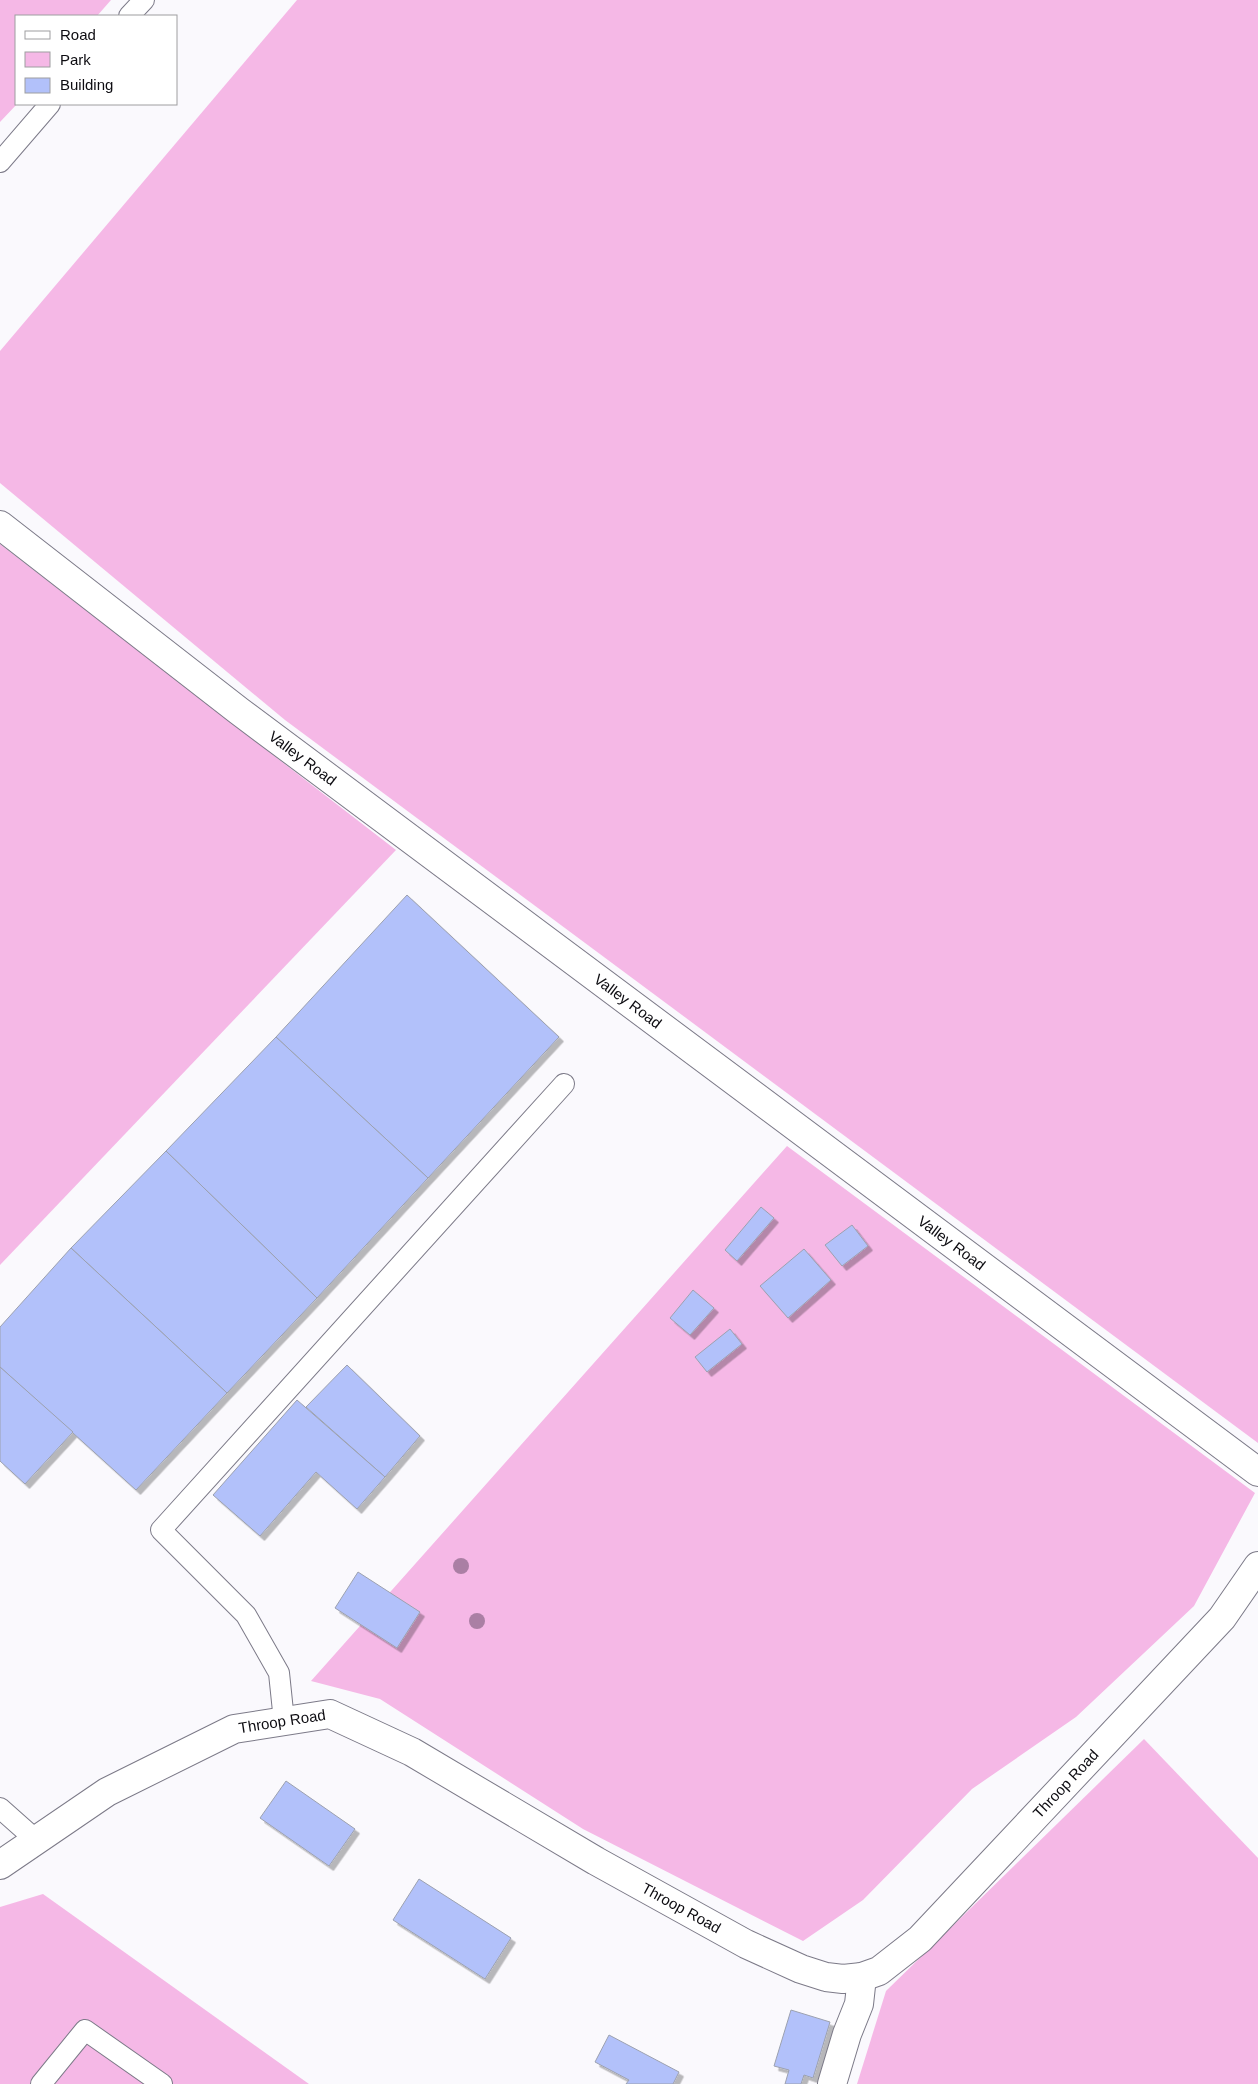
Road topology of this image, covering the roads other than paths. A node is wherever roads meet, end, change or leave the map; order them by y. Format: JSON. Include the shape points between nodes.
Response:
{"nodes":[{"id":1,"x":144,"y":0,"type":"edge"},
{"id":2,"x":131,"y":15,"type":"edge"},
{"id":3,"x":49,"y":105,"type":"edge"},
{"id":4,"x":0,"y":162,"type":"edge"},
{"id":5,"x":0,"y":525,"type":"edge"},
{"id":6,"x":564,"y":1084,"type":"dead end"},
{"id":7,"x":1258,"y":1472,"type":"edge"},
{"id":8,"x":1258,"y":1566,"type":"edge"},
{"id":9,"x":284,"y":1721,"type":"junction"},
{"id":10,"x":0,"y":1808,"type":"edge"},
{"id":11,"x":36,"y":1840,"type":"junction"},
{"id":12,"x":0,"y":1865,"type":"edge"},
{"id":13,"x":862,"y":1977,"type":"junction"},
{"id":14,"x":40,"y":2084,"type":"edge"},
{"id":15,"x":162,"y":2084,"type":"edge"},
{"id":16,"x":832,"y":2084,"type":"edge"}],
"edges":[{"from":1,"to":2,"type":"lane"},
{"from":3,"to":4,"type":"lane"},
{"from":5,"to":7,"type":"street","name":"Valley Road","via":[[239,711]]},
{"from":6,"to":9,"type":"lane","via":[[161,1530],[246,1615],[279,1673]]},
{"from":8,"to":13,"type":"street","name":"Throop Road","via":[[1222,1618],[920,1939],[879,1971]]},
{"from":9,"to":11,"type":"street","name":"Throop Road","via":[[234,1729],[107,1792]]},
{"from":9,"to":13,"type":"street","name":"Throop Road","via":[[330,1714],[412,1752],[596,1861],[746,1944],[826,1977]]},
{"from":10,"to":11,"type":"lane"},
{"from":11,"to":12,"type":"street","name":"Throop Road"},
{"from":13,"to":16,"type":"street","via":[[859,2004]]},
{"from":14,"to":15,"type":"lane","via":[[85,2030]]}]}
